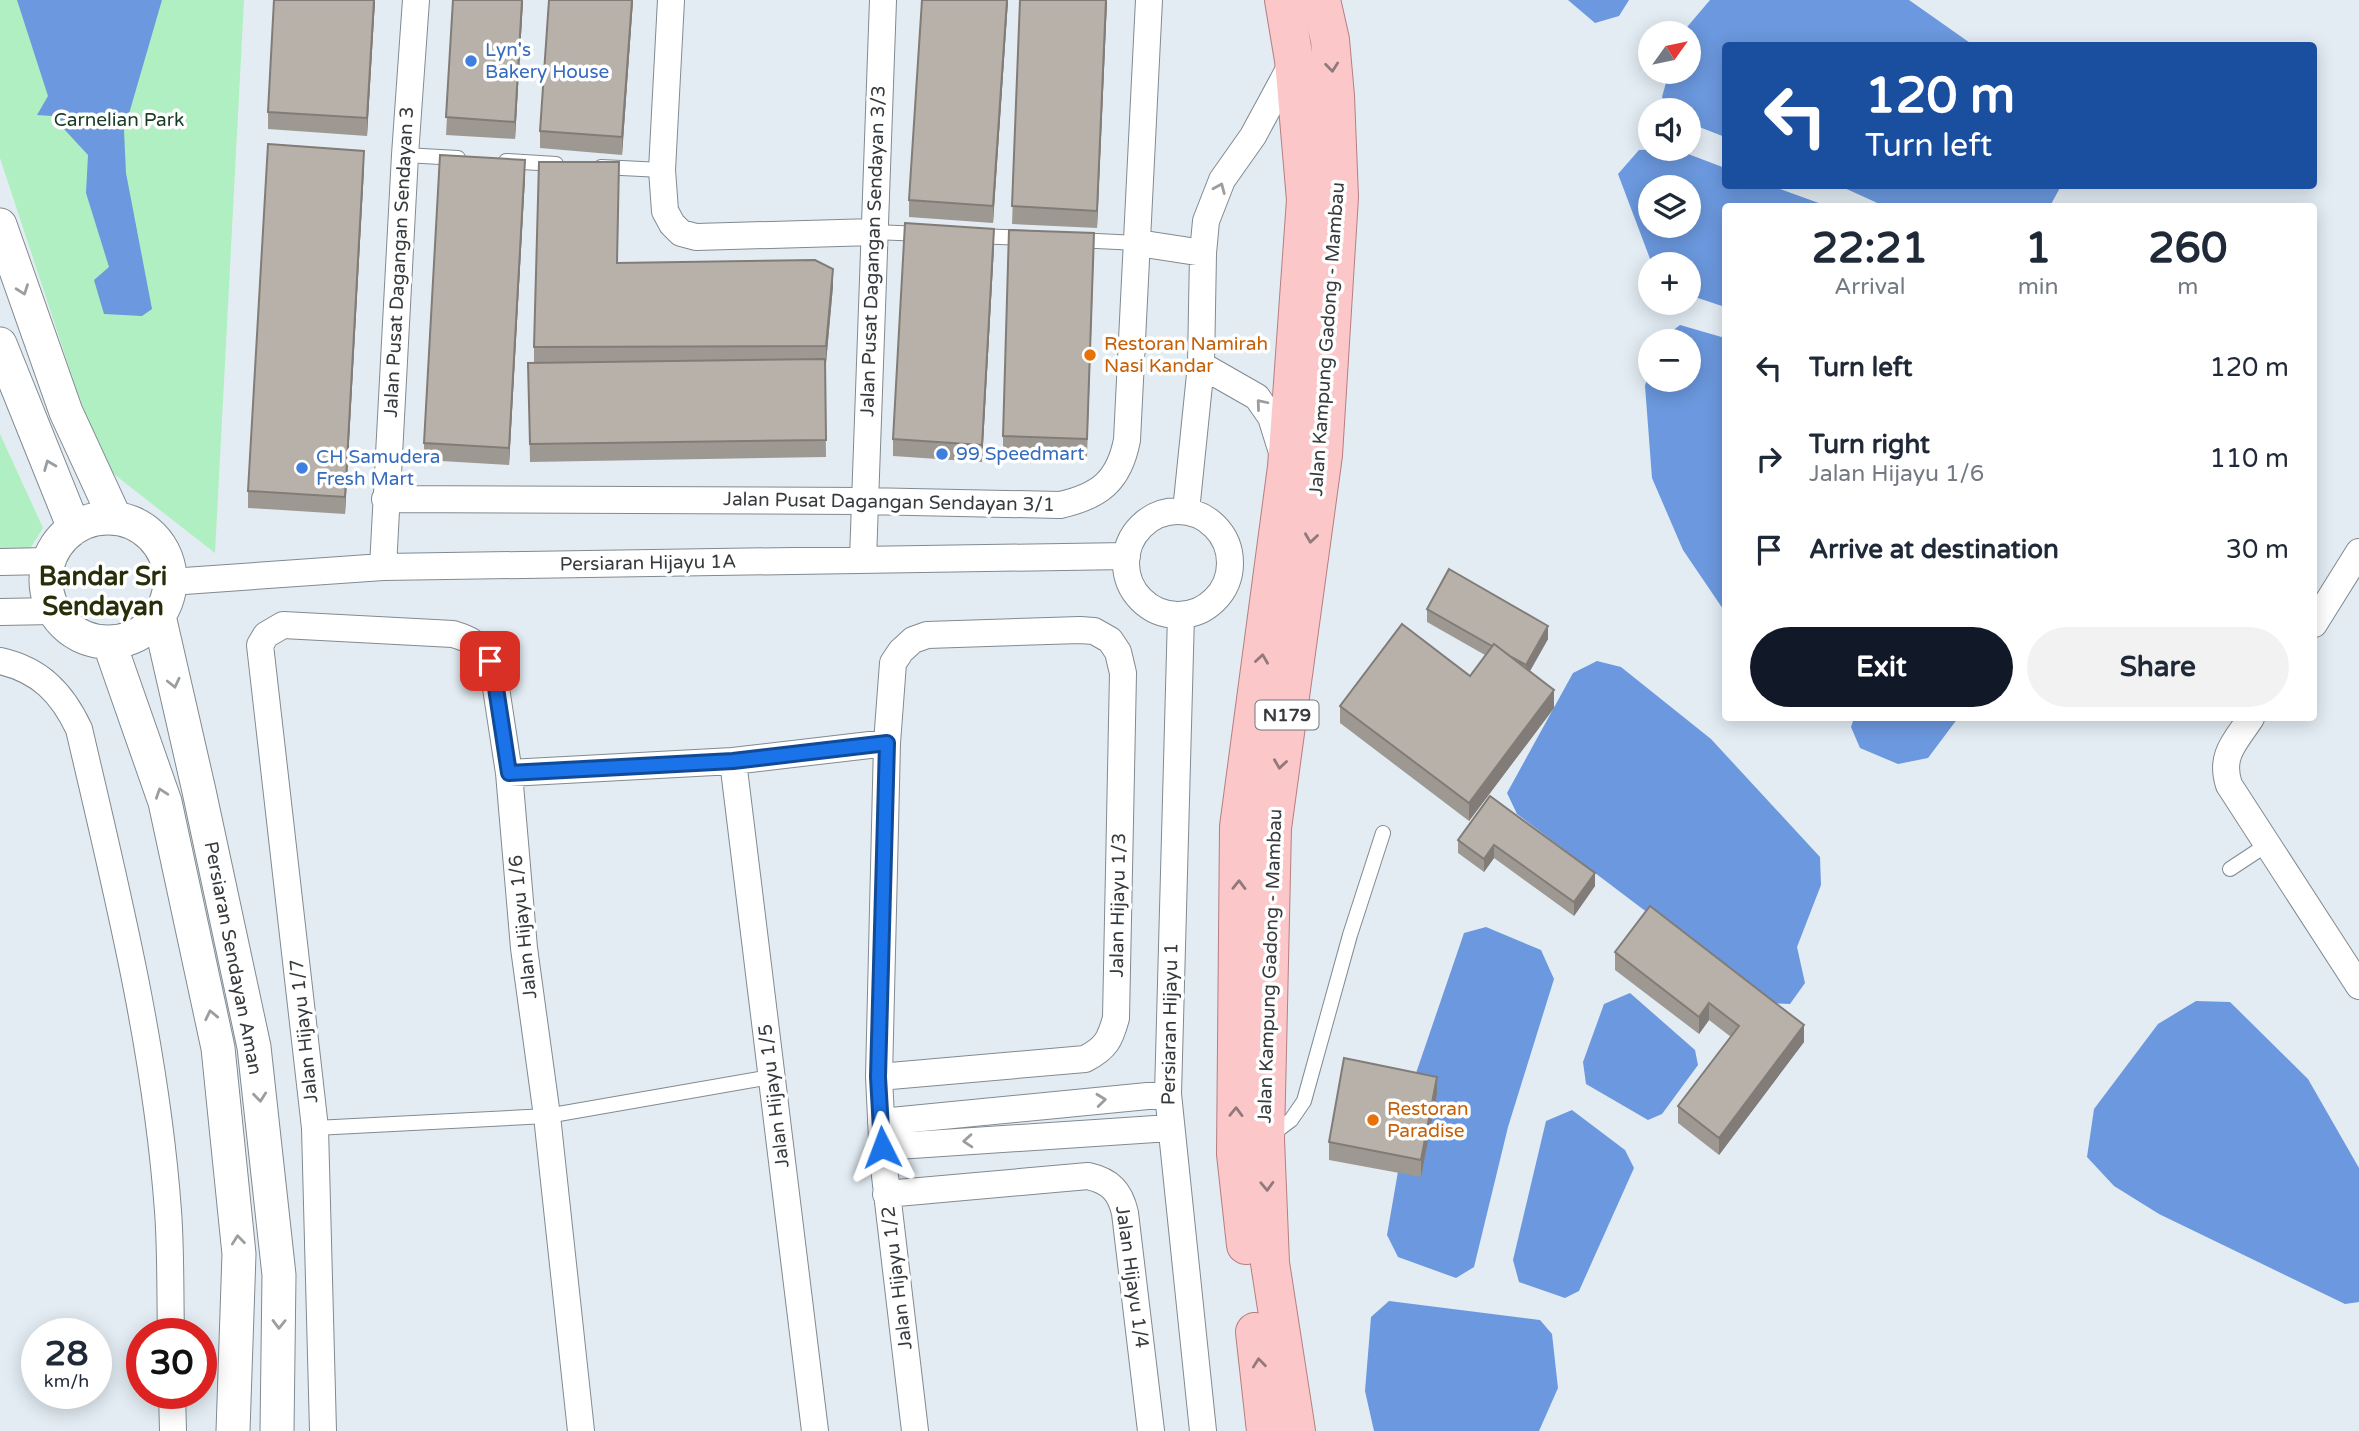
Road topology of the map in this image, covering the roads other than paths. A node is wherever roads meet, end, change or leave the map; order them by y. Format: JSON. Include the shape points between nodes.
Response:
{"nodes":[{"id":1,"x":416,"y":0,"type":"edge"},
{"id":2,"x":671,"y":0,"type":"edge"},
{"id":3,"x":883,"y":0,"type":"edge"},
{"id":4,"x":1149,"y":0,"type":"edge"},
{"id":5,"x":1284,"y":0,"type":"edge"},
{"id":6,"x":1321,"y":0,"type":"edge"},
{"id":7,"x":1294,"y":61,"type":"junction"},
{"id":8,"x":405,"y":155,"type":"junction"},
{"id":9,"x":662,"y":170,"type":"junction"},
{"id":10,"x":0,"y":225,"type":"edge"},
{"id":11,"x":874,"y":232,"type":"junction"},
{"id":12,"x":1040,"y":239,"type":"edge"},
{"id":13,"x":1068,"y":240,"type":"edge"},
{"id":14,"x":1138,"y":243,"type":"junction"},
{"id":15,"x":1203,"y":253,"type":"junction"},
{"id":16,"x":0,"y":344,"type":"edge"},
{"id":17,"x":1201,"y":365,"type":"junction"},
{"id":18,"x":1287,"y":467,"type":"junction"},
{"id":19,"x":385,"y":499,"type":"junction"},
{"id":20,"x":864,"y":501,"type":"junction"},
{"id":21,"x":1186,"y":511,"type":"junction"},
{"id":22,"x":115,"y":518,"type":"junction"},
{"id":23,"x":74,"y":528,"type":"junction"},
{"id":24,"x":1127,"y":556,"type":"junction"},
{"id":25,"x":863,"y":559,"type":"junction"},
{"id":26,"x":49,"y":561,"type":"junction"},
{"id":27,"x":0,"y":562,"type":"edge"},
{"id":28,"x":383,"y":567,"type":"junction"},
{"id":29,"x":2356,"y":569,"type":"edge"},
{"id":30,"x":170,"y":582,"type":"junction"},
{"id":31,"x":54,"y":611,"type":"junction"},
{"id":32,"x":0,"y":612,"type":"edge"},
{"id":33,"x":1181,"y":615,"type":"junction"},
{"id":34,"x":159,"y":616,"type":"junction"},
{"id":35,"x":2317,"y":620,"type":"edge"},
{"id":36,"x":1006,"y":631,"type":"joint"},
{"id":37,"x":266,"y":635,"type":"joint"},
{"id":38,"x":109,"y":642,"type":"junction"},
{"id":39,"x":0,"y":661,"type":"edge"},
{"id":40,"x":2249,"y":721,"type":"edge"},
{"id":41,"x":887,"y":743,"type":"junction"},
{"id":42,"x":733,"y":761,"type":"junction"},
{"id":43,"x":509,"y":773,"type":"junction"},
{"id":44,"x":1383,"y":833,"type":"dead end"},
{"id":45,"x":2267,"y":844,"type":"junction"},
{"id":46,"x":2230,"y":869,"type":"dead end"},
{"id":47,"x":2359,"y":986,"type":"edge"},
{"id":48,"x":771,"y":1077,"type":"junction"},
{"id":49,"x":878,"y":1077,"type":"junction"},
{"id":50,"x":1168,"y":1094,"type":"junction"},
{"id":51,"x":547,"y":1116,"type":"junction"},
{"id":52,"x":315,"y":1128,"type":"junction"},
{"id":53,"x":1170,"y":1128,"type":"junction"},
{"id":54,"x":881,"y":1134,"type":"junction"},
{"id":55,"x":1265,"y":1139,"type":"junction"},
{"id":56,"x":887,"y":1194,"type":"junction"},
{"id":57,"x":171,"y":1318,"type":"edge"},
{"id":58,"x":172,"y":1409,"type":"edge"},
{"id":59,"x":173,"y":1431,"type":"edge"},
{"id":60,"x":233,"y":1431,"type":"edge"},
{"id":61,"x":277,"y":1431,"type":"edge"},
{"id":62,"x":323,"y":1431,"type":"edge"},
{"id":63,"x":582,"y":1431,"type":"edge"},
{"id":64,"x":815,"y":1431,"type":"edge"},
{"id":65,"x":915,"y":1431,"type":"edge"},
{"id":66,"x":1151,"y":1431,"type":"edge"},
{"id":67,"x":1203,"y":1431,"type":"edge"},
{"id":68,"x":1266,"y":1431,"type":"edge"},
{"id":69,"x":1296,"y":1431,"type":"edge"}],
"edges":[{"from":1,"to":8,"type":"street","name":"Jalan Pusat Dagangan Sendayan 3"},
{"from":2,"to":9,"type":"street"},
{"from":3,"to":11,"type":"street","name":"Jalan Pusat Dagangan Sendayan 3/3"},
{"from":4,"to":14,"type":"street","name":"Jalan Pusat Dagangan Sendayan 3/1"},
{"from":5,"to":7,"type":"main road","name":"Jalan Kampung Gadong - Mambau","number":"N179"},
{"from":6,"to":55,"type":"main road","name":"Jalan Kampung Gadong - Mambau","number":"N179","one_way":true,"via":[[1330,40],[1339,197],[1323,455],[1272,828]]},
{"from":15,"to":7,"type":"street","one_way":true,"via":[[1206,221],[1222,180],[1253,136]]},
{"from":7,"to":18,"type":"main road","name":"Jalan Kampung Gadong - Mambau","number":"N179","via":[[1306,200]]},
{"from":8,"to":9,"type":"lane"},
{"from":8,"to":19,"type":"street","name":"Jalan Pusat Dagangan Sendayan 3"},
{"from":9,"to":11,"type":"street","via":[[665,211],[681,233],[696,237]]},
{"from":10,"to":22,"type":"street","one_way":true,"via":[[66,412]]},
{"from":11,"to":12,"type":"lane"},
{"from":11,"to":20,"type":"street","name":"Jalan Pusat Dagangan Sendayan 3/3"},
{"from":13,"to":14,"type":"lane"},
{"from":14,"to":15,"type":"street"},
{"from":14,"to":20,"type":"street","name":"Jalan Pusat Dagangan Sendayan 3/1","via":[[1127,440],[1115,474],[1099,491],[1060,505]]},
{"from":15,"to":17,"type":"street"},
{"from":23,"to":16,"type":"street","one_way":true},
{"from":18,"to":17,"type":"street","one_way":true,"via":[[1271,417],[1257,397]]},
{"from":17,"to":21,"type":"street"},
{"from":68,"to":18,"type":"main road","name":"Jalan Kampung Gadong - Mambau","number":"N179","one_way":true,"via":[[1236,1154],[1239,827]]},
{"from":19,"to":20,"type":"street","name":"Jalan Pusat Dagangan Sendayan 3/1"},
{"from":19,"to":28,"type":"street","name":"Jalan Pusat Dagangan Sendayan 3"},
{"from":20,"to":25,"type":"street","name":"Jalan Pusat Dagangan Sendayan 3/3"},
{"from":21,"to":24,"type":"street","via":[[1154,517],[1131,540]]},
{"from":21,"to":33,"type":"street","via":[[1216,527],[1230,556],[1224,589],[1213,602]]},
{"from":22,"to":23,"type":"street"},
{"from":22,"to":30,"type":"street","via":[[148,533],[168,564]]},
{"from":23,"to":26,"type":"street"},
{"from":24,"to":25,"type":"street","name":"Persiaran Hijayu 1A"},
{"from":24,"to":33,"type":"street","via":[[1135,591],[1147,604]]},
{"from":25,"to":28,"type":"street","name":"Persiaran Hijayu 1A"},
{"from":26,"to":27,"type":"street"},
{"from":26,"to":31,"type":"street","via":[[46,578]]},
{"from":28,"to":30,"type":"street","name":"Persiaran Hijayu 1A"},
{"from":29,"to":35,"type":"street"},
{"from":30,"to":34,"type":"street"},
{"from":31,"to":32,"type":"street"},
{"from":31,"to":38,"type":"street","via":[[68,628],[88,639]]},
{"from":33,"to":50,"type":"street","name":"Persiaran Hijayu 1"},
{"from":34,"to":38,"type":"street","via":[[128,639]]},
{"from":34,"to":61,"type":"street","name":"Persiaran Sendayan Aman","one_way":true,"via":[[254,1046],[279,1275]]},
{"from":36,"to":41,"type":"street","name":"Jalan Hijayu 1/2","via":[[927,635],[901,651],[893,663]]},
{"from":36,"to":49,"type":"street","name":"Jalan Hijayu 1/3","via":[[1094,631],[1110,640],[1118,652],[1123,673],[1116,1018],[1111,1036],[1101,1051],[1085,1059]]},
{"from":37,"to":43,"type":"street","name":"Jalan Hijayu 1/6","via":[[283,625],[453,634],[470,639],[490,661]]},
{"from":37,"to":52,"type":"street","name":"Jalan Hijayu 1/7","via":[[260,645]]},
{"from":60,"to":38,"type":"street","name":"Persiaran Sendayan Aman","one_way":true,"via":[[239,1254],[218,1048],[165,802]]},
{"from":39,"to":57,"type":"street","via":[[32,673],[53,688],[79,729],[130,945],[152,1073],[168,1212]]},
{"from":40,"to":45,"type":"street","via":[[2227,754],[2225,774]]},
{"from":41,"to":42,"type":"street"},
{"from":41,"to":49,"type":"street","name":"Jalan Hijayu 1/2"},
{"from":42,"to":43,"type":"street"},
{"from":42,"to":48,"type":"street","name":"Jalan Hijayu 1/5"},
{"from":43,"to":51,"type":"street","name":"Jalan Hijayu 1/6","via":[[524,948]]},
{"from":44,"to":55,"type":"lane","via":[[1304,1101],[1291,1119]]},
{"from":45,"to":46,"type":"lane"},
{"from":45,"to":47,"type":"street"},
{"from":48,"to":51,"type":"lane"},
{"from":48,"to":64,"type":"street","name":"Jalan Hijayu 1/5"},
{"from":49,"to":54,"type":"street","name":"Jalan Hijayu 1/2"},
{"from":50,"to":53,"type":"street","name":"Persiaran Hijayu 1"},
{"from":54,"to":50,"type":"street","one_way":true},
{"from":51,"to":52,"type":"lane"},
{"from":51,"to":63,"type":"street","name":"Jalan Hijayu 1/6"},
{"from":52,"to":62,"type":"street","name":"Jalan Hijayu 1/7"},
{"from":53,"to":54,"type":"street","one_way":true},
{"from":53,"to":67,"type":"street","name":"Persiaran Hijayu 1"},
{"from":54,"to":56,"type":"street","name":"Jalan Hijayu 1/2"},
{"from":55,"to":69,"type":"main road","name":"Jalan Kampung Gadong - Mambau","number":"N179","one_way":true,"via":[[1270,1263]]},
{"from":56,"to":65,"type":"street","name":"Jalan Hijayu 1/2"},
{"from":56,"to":66,"type":"street","name":"Jalan Hijayu 1/4","via":[[1088,1176],[1114,1186],[1125,1213]]},
{"from":58,"to":59,"type":"street"}]}
